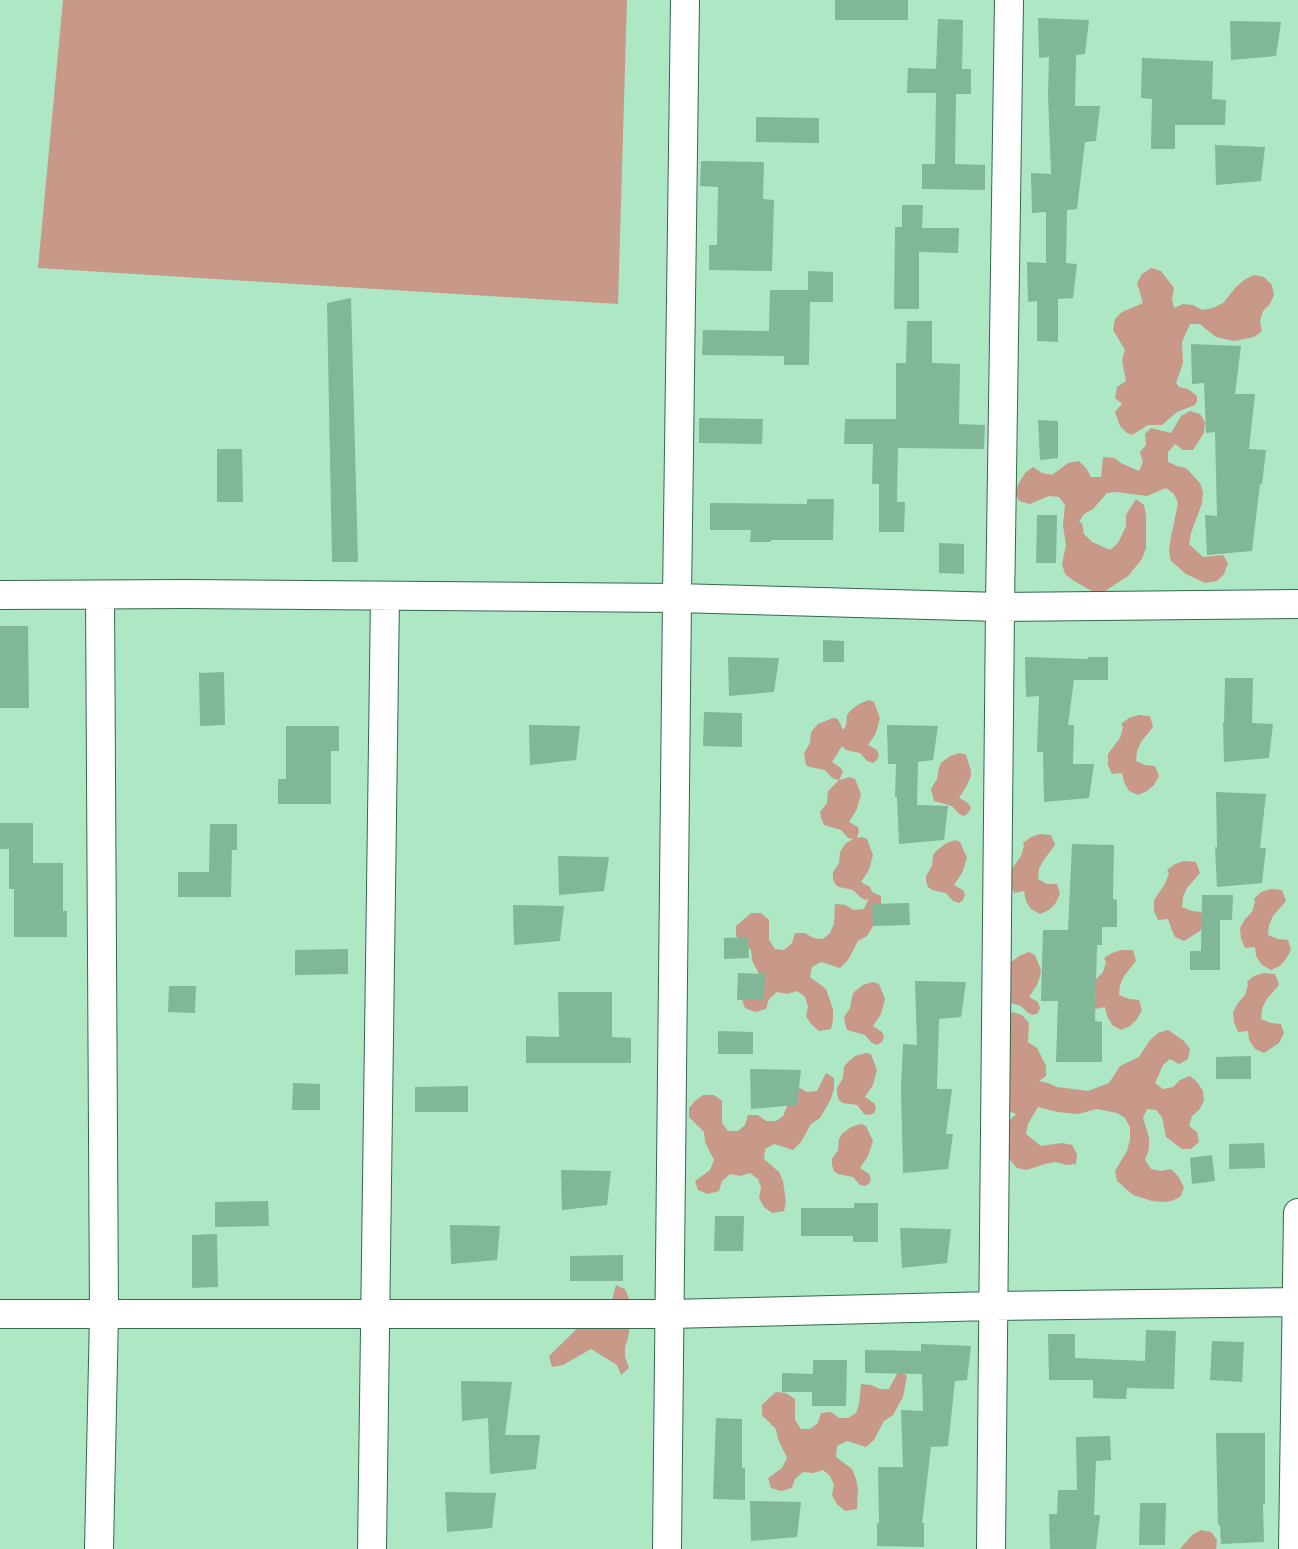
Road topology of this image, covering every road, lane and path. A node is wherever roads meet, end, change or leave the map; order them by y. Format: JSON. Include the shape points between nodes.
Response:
{"nodes":[{"id":1,"x":685,"y":0,"type":"edge"},
{"id":2,"x":1009,"y":0,"type":"edge"},
{"id":3,"x":100,"y":594,"type":"junction"},
{"id":4,"x":0,"y":595,"type":"edge"},
{"id":5,"x":385,"y":596,"type":"junction"},
{"id":6,"x":677,"y":598,"type":"junction"},
{"id":7,"x":1298,"y":604,"type":"edge"},
{"id":8,"x":1000,"y":607,"type":"junction"},
{"id":9,"x":1298,"y":1213,"type":"edge"},
{"id":10,"x":1297,"y":1302,"type":"edge"},
{"id":11,"x":993,"y":1306,"type":"junction"},
{"id":12,"x":0,"y":1314,"type":"edge"},
{"id":13,"x":104,"y":1314,"type":"junction"},
{"id":14,"x":375,"y":1314,"type":"junction"},
{"id":15,"x":670,"y":1314,"type":"junction"},
{"id":16,"x":99,"y":1549,"type":"edge"},
{"id":17,"x":372,"y":1549,"type":"edge"},
{"id":18,"x":667,"y":1549,"type":"edge"},
{"id":19,"x":991,"y":1549,"type":"edge"},
{"id":20,"x":1293,"y":1549,"type":"edge"}],
"edges":[{"from":1,"to":6,"type":"street"},
{"from":2,"to":8,"type":"street"},
{"from":3,"to":4,"type":"street"},
{"from":3,"to":5,"type":"street"},
{"from":3,"to":13,"type":"street"},
{"from":5,"to":6,"type":"street"},
{"from":5,"to":14,"type":"street"},
{"from":6,"to":8,"type":"street"},
{"from":6,"to":15,"type":"street"},
{"from":7,"to":8,"type":"street"},
{"from":8,"to":11,"type":"street"},
{"from":9,"to":10,"type":"street"},
{"from":10,"to":11,"type":"street"},
{"from":10,"to":20,"type":"street"},
{"from":11,"to":15,"type":"street"},
{"from":11,"to":19,"type":"street"},
{"from":12,"to":13,"type":"street"},
{"from":13,"to":14,"type":"street"},
{"from":13,"to":16,"type":"street"},
{"from":14,"to":15,"type":"street"},
{"from":14,"to":17,"type":"street"},
{"from":15,"to":18,"type":"street"}]}
